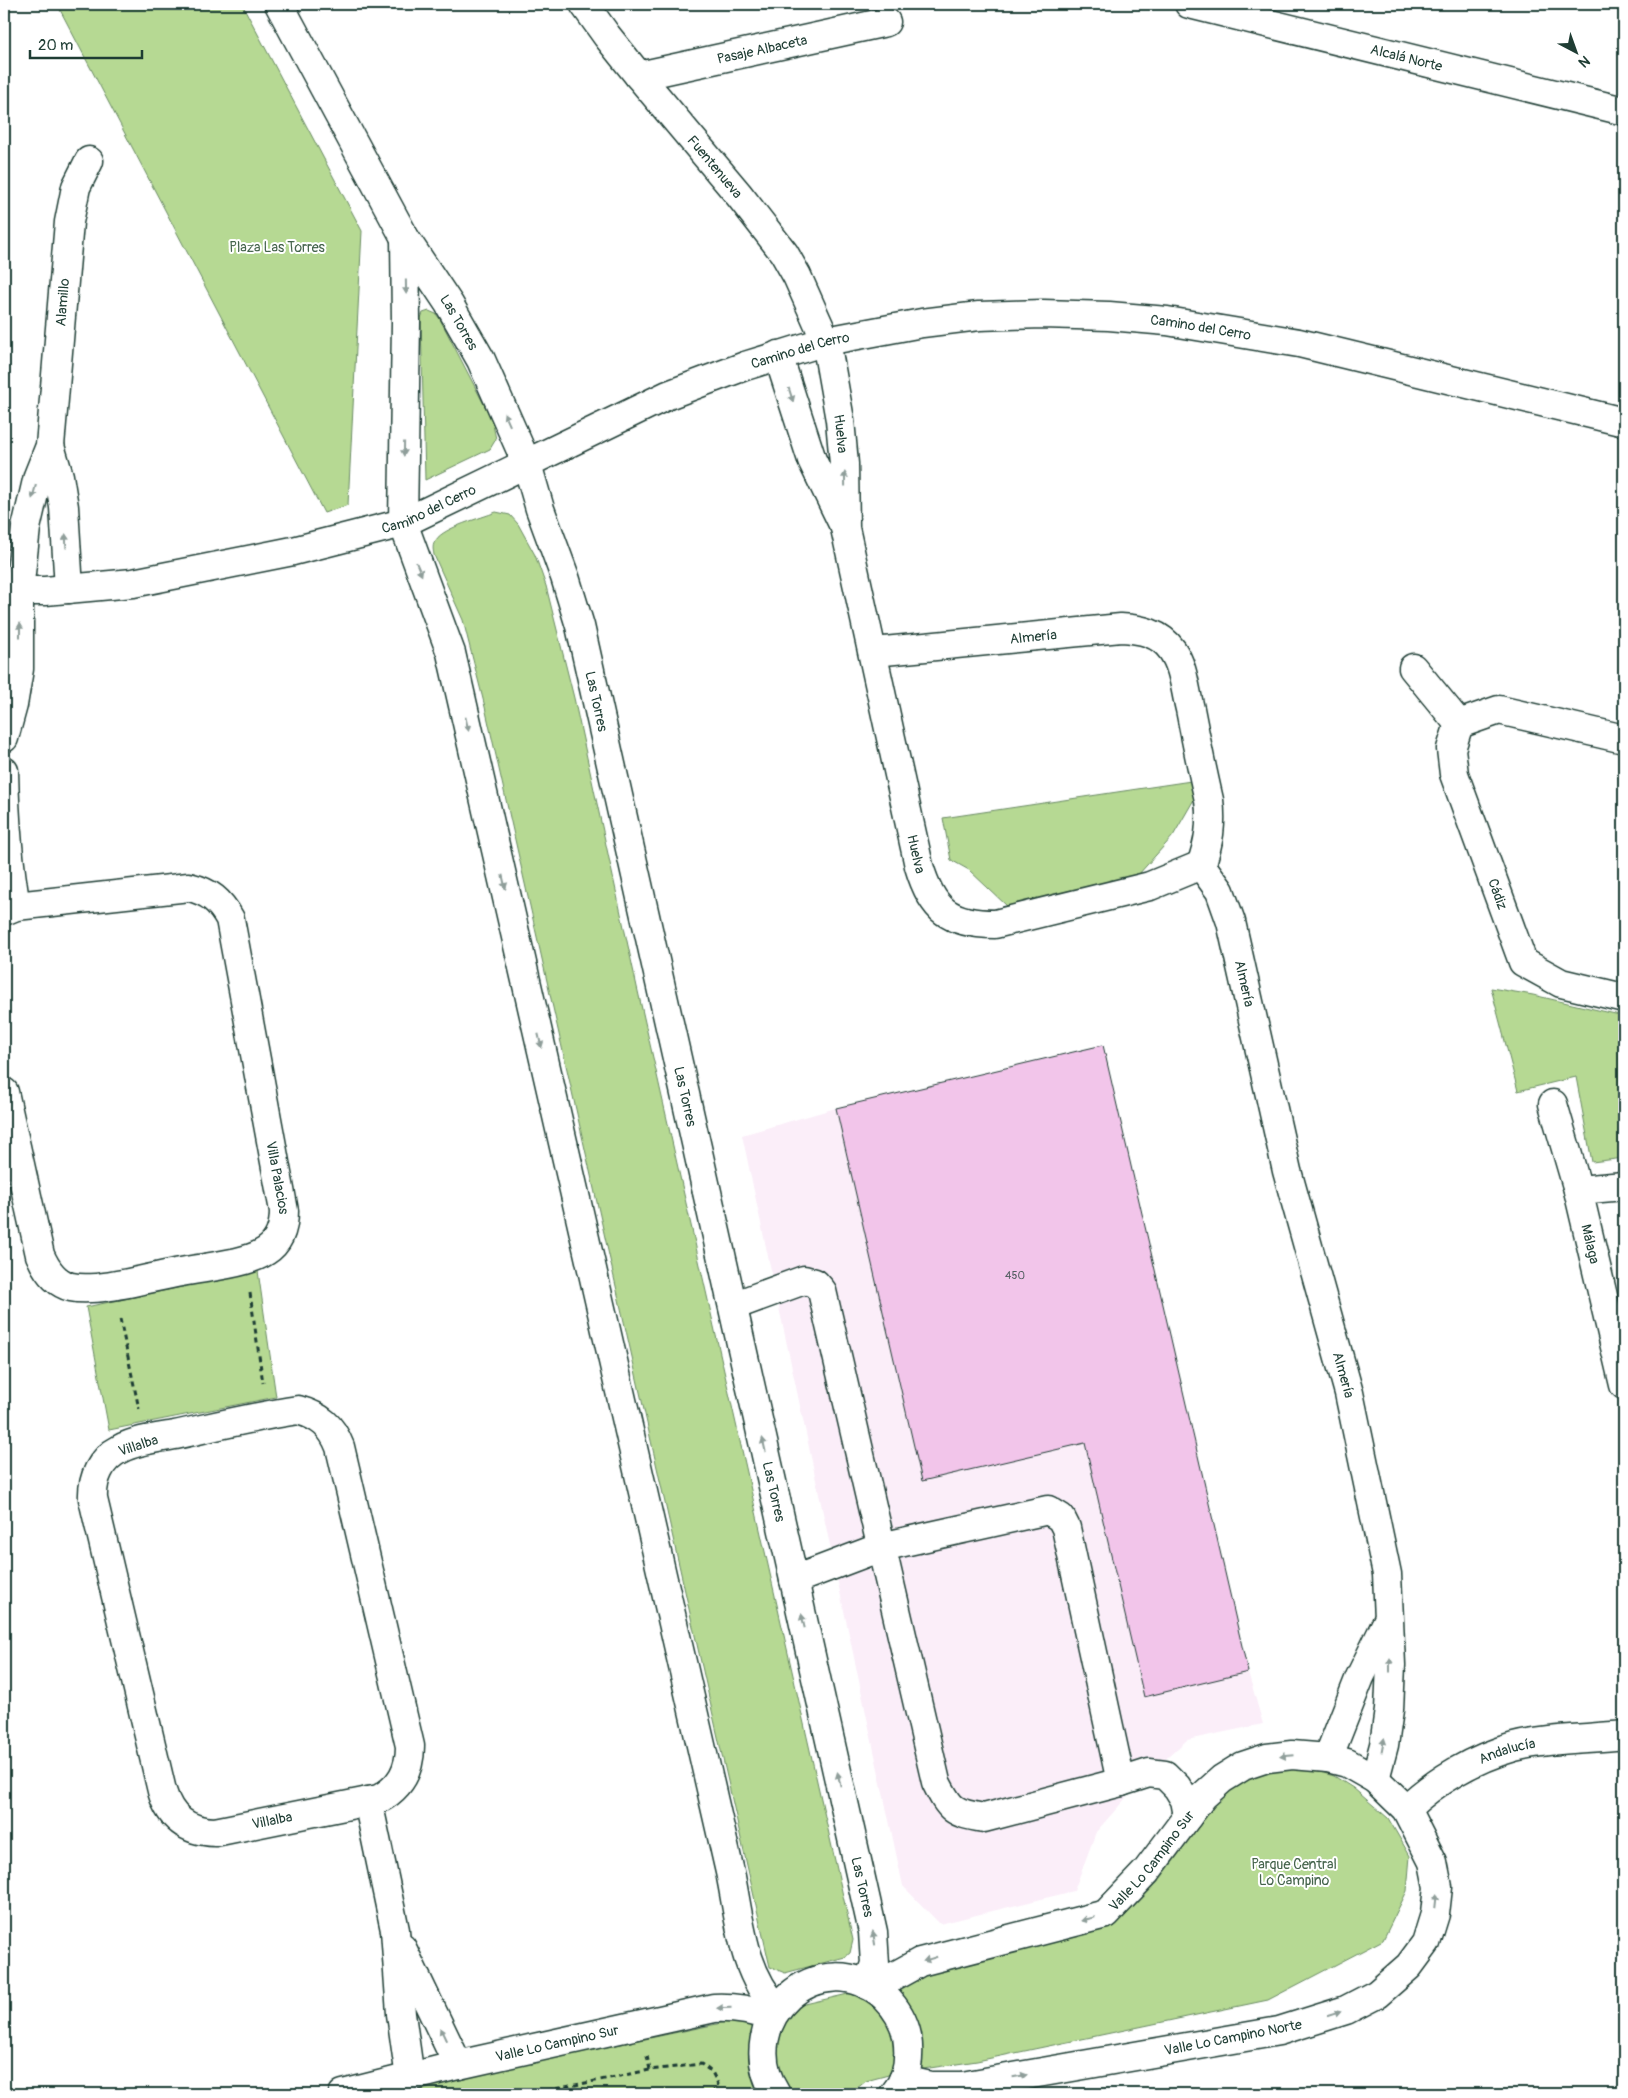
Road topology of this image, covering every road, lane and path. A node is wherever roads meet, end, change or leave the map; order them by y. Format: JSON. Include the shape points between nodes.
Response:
{"nodes":[{"id":1,"x":279,"y":4,"type":"edge"},
{"id":2,"x":584,"y":4,"type":"edge"},
{"id":3,"x":1189,"y":4,"type":"edge"},
{"id":4,"x":886,"y":22,"type":"dead end"},
{"id":5,"x":639,"y":76,"type":"junction"},
{"id":6,"x":1624,"y":110,"type":"edge"},
{"id":7,"x":89,"y":161,"type":"dead end"},
{"id":8,"x":404,"y":238,"type":"junction"},
{"id":9,"x":826,"y":342,"type":"junction"},
{"id":10,"x":778,"y":355,"type":"junction"},
{"id":11,"x":1624,"y":422,"type":"edge"},
{"id":12,"x":50,"y":446,"type":"junction"},
{"id":13,"x":527,"y":464,"type":"junction"},
{"id":14,"x":403,"y":523,"type":"junction"},
{"id":15,"x":845,"y":528,"type":"junction"},
{"id":16,"x":69,"y":589,"type":"junction"},
{"id":17,"x":12,"y":591,"type":"edge"},
{"id":18,"x":874,"y":652,"type":"junction"},
{"id":19,"x":1413,"y":668,"type":"dead end"},
{"id":20,"x":1459,"y":724,"type":"junction"},
{"id":21,"x":4,"y":738,"type":"edge"},
{"id":22,"x":1624,"y":739,"type":"edge"},
{"id":23,"x":4,"y":771,"type":"edge"},
{"id":24,"x":1201,"y":865,"type":"junction"},
{"id":25,"x":10,"y":909,"type":"edge"},
{"id":26,"x":1624,"y":998,"type":"edge"},
{"id":27,"x":4,"y":1092,"type":"edge"},
{"id":28,"x":1553,"y":1104,"type":"dead end"},
{"id":29,"x":1624,"y":1186,"type":"edge"},
{"id":30,"x":1578,"y":1190,"type":"junction"},
{"id":31,"x":245,"y":1260,"type":"junction"},
{"id":32,"x":113,"y":1284,"type":"junction"},
{"id":33,"x":733,"y":1306,"type":"junction"},
{"id":34,"x":1624,"y":1385,"type":"edge"},
{"id":35,"x":268,"y":1415,"type":"junction"},
{"id":36,"x":145,"y":1441,"type":"junction"},
{"id":37,"x":881,"y":1547,"type":"junction"},
{"id":38,"x":794,"y":1580,"type":"junction"},
{"id":39,"x":1388,"y":1620,"type":"junction"},
{"id":40,"x":1624,"y":1735,"type":"edge"},
{"id":41,"x":1328,"y":1758,"type":"junction"},
{"id":42,"x":1375,"y":1779,"type":"junction"},
{"id":43,"x":1121,"y":1782,"type":"junction"},
{"id":44,"x":368,"y":1801,"type":"junction"},
{"id":45,"x":1406,"y":1809,"type":"junction"},
{"id":46,"x":1188,"y":1816,"type":"junction"},
{"id":47,"x":394,"y":1930,"type":"junction"},
{"id":48,"x":872,"y":1988,"type":"junction"},
{"id":49,"x":774,"y":2012,"type":"junction"},
{"id":50,"x":458,"y":2065,"type":"junction"},
{"id":51,"x":410,"y":2078,"type":"junction"},
{"id":52,"x":899,"y":2090,"type":"edge"},
{"id":53,"x":343,"y":2094,"type":"edge"},
{"id":54,"x":530,"y":2094,"type":"edge"},
{"id":55,"x":712,"y":2094,"type":"edge"},
{"id":56,"x":776,"y":2094,"type":"edge"}],
"edges":[{"from":1,"to":8,"type":"street","name":"Las Torres"},
{"from":2,"to":5,"type":"street","name":"Fuentenueva"},
{"from":3,"to":6,"type":"street","name":"Alcalá Norte"},
{"from":4,"to":5,"type":"street","name":"Pasaje Albaceta"},
{"from":5,"to":9,"type":"street","name":"Fuentenueva","via":[[784,253]]},
{"from":7,"to":12,"type":"street","name":"Alamillo","via":[[76,187],[69,222]]},
{"from":13,"to":8,"type":"street","name":"Las Torres","one_way":true,"via":[[481,360],[449,304]]},
{"from":8,"to":14,"type":"street","name":"Las Torres","one_way":true},
{"from":9,"to":10,"type":"street","name":"Camino del Cerro"},
{"from":9,"to":11,"type":"street","name":"Camino del Cerro","via":[[922,323],[979,316],[1052,314],[1167,321],[1299,343]]},
{"from":15,"to":9,"type":"street","name":"Huelva","one_way":true,"via":[[840,420]]},
{"from":10,"to":13,"type":"street","name":"Camino del Cerro","via":[[668,395]]},
{"from":10,"to":15,"type":"street","name":"Huelva","one_way":true,"via":[[812,460]]},
{"from":16,"to":12,"type":"street","name":"Alamillo","one_way":true,"via":[[60,476]]},
{"from":12,"to":17,"type":"street","name":"Alamillo","one_way":true,"via":[[38,476]]},
{"from":13,"to":14,"type":"street","name":"Camino del Cerro"},
{"from":13,"to":33,"type":"street","name":"Las Torres","via":[[580,626]]},
{"from":14,"to":16,"type":"street","name":"Camino del Cerro","via":[[209,568],[133,583]]},
{"from":14,"to":49,"type":"street","name":"Las Torres","one_way":true,"via":[[451,653],[749,1962]]},
{"from":15,"to":18,"type":"street","name":"Huelva"},
{"from":16,"to":17,"type":"street","name":"Camino del Cerro"},
{"from":21,"to":17,"type":"street","one_way":true,"via":[[19,668]]},
{"from":18,"to":24,"type":"street","name":"Almería","via":[[1121,628],[1151,632],[1172,650],[1182,673],[1211,818],[1210,835]]},
{"from":18,"to":24,"type":"street","name":"Huelva","via":[[925,886],[950,917],[972,924],[995,924],[1150,886]]},
{"from":19,"to":20,"type":"street"},
{"from":20,"to":22,"type":"street","via":[[1499,710]]},
{"from":20,"to":26,"type":"street","name":"Cádiz","via":[[1452,749],[1454,774],[1523,962],[1561,983]]},
{"from":23,"to":25,"type":"street","name":"Villa Palacios"},
{"from":24,"to":39,"type":"street","name":"Almería","via":[[1220,891],[1226,906],[1287,1171],[1348,1394],[1387,1574]]},
{"from":25,"to":31,"type":"street","name":"Villa Palacios","via":[[189,887],[203,890],[224,908],[230,919],[284,1211],[284,1222],[276,1242],[266,1251]]},
{"from":27,"to":32,"type":"street","name":"Villa Palacios","via":[[44,1266],[51,1275],[70,1287]]},
{"from":28,"to":30,"type":"street","name":"Málaga"},
{"from":29,"to":30,"type":"street"},
{"from":30,"to":34,"type":"street","name":"Málaga"},
{"from":31,"to":32,"type":"street","name":"Villa Palacios"},
{"from":31,"to":35,"type":"path"},
{"from":32,"to":36,"type":"path"},
{"from":33,"to":37,"type":"street","via":[[804,1280],[815,1283],[822,1291]]},
{"from":38,"to":33,"type":"street","name":"Las Torres","one_way":true},
{"from":35,"to":36,"type":"street","name":"Villalba"},
{"from":35,"to":44,"type":"street","name":"Villalba","via":[[298,1410],[312,1414],[325,1422],[340,1447],[410,1746],[410,1758],[402,1780],[390,1793]]},
{"from":36,"to":44,"type":"street","name":"Villalba","via":[[120,1448],[109,1456],[100,1466],[93,1488],[162,1792],[172,1813],[192,1828],[215,1832]]},
{"from":37,"to":38,"type":"street"},
{"from":37,"to":43,"type":"street","via":[[936,1782],[945,1800],[960,1814],[984,1818]]},
{"from":37,"to":43,"type":"street","via":[[1048,1510],[1061,1518],[1066,1528]]},
{"from":48,"to":38,"type":"street","name":"Las Torres","one_way":true,"via":[[875,1964],[873,1932]]},
{"from":39,"to":41,"type":"street","name":"Almería","via":[[1360,1677]]},
{"from":42,"to":39,"type":"street","name":"Almería","one_way":true,"via":[[1384,1745],[1388,1710],[1391,1665]]},
{"from":40,"to":45,"type":"street","name":"Andalucía","via":[[1514,1747],[1426,1789]]},
{"from":41,"to":42,"type":"street","name":"Valle Lo Campino Sur","via":[[1347,1763]]},
{"from":41,"to":46,"type":"street","name":"Valle Lo Campino Sur","one_way":true,"via":[[1292,1755],[1267,1758],[1243,1766],[1203,1796]]},
{"from":42,"to":45,"type":"street","name":"Valle Lo Campino Sur"},
{"from":43,"to":46,"type":"street","via":[[1149,1773],[1165,1775],[1185,1800]]},
{"from":44,"to":47,"type":"street"},
{"from":52,"to":45,"type":"street","name":"Valle Lo Campino Norte","one_way":true,"via":[[962,2086],[1279,2031],[1346,2010],[1378,1994],[1409,1966],[1426,1943],[1435,1914],[1438,1887],[1432,1862]]},
{"from":46,"to":48,"type":"street","name":"Valle Lo Campino Sur","one_way":true,"via":[[1146,1872],[1106,1914],[927,1960]]},
{"from":50,"to":47,"type":"street","one_way":true},
{"from":47,"to":51,"type":"street"},
{"from":48,"to":49,"type":"street","via":[[852,1980],[818,1980],[788,1996]]},
{"from":48,"to":52,"type":"street","via":[[900,2015],[906,2030],[908,2055]]},
{"from":49,"to":50,"type":"street","name":"Valle Lo Campino Sur","one_way":true,"via":[[714,2008]]},
{"from":49,"to":56,"type":"street","via":[[765,2032],[763,2056],[768,2079]]},
{"from":50,"to":51,"type":"street","name":"Valle Lo Campino Sur"},
{"from":51,"to":53,"type":"street","name":"Valle Lo Campino Sur"},
{"from":54,"to":55,"type":"path","via":[[650,2070],[701,2064],[712,2072],[718,2084]]}]}
